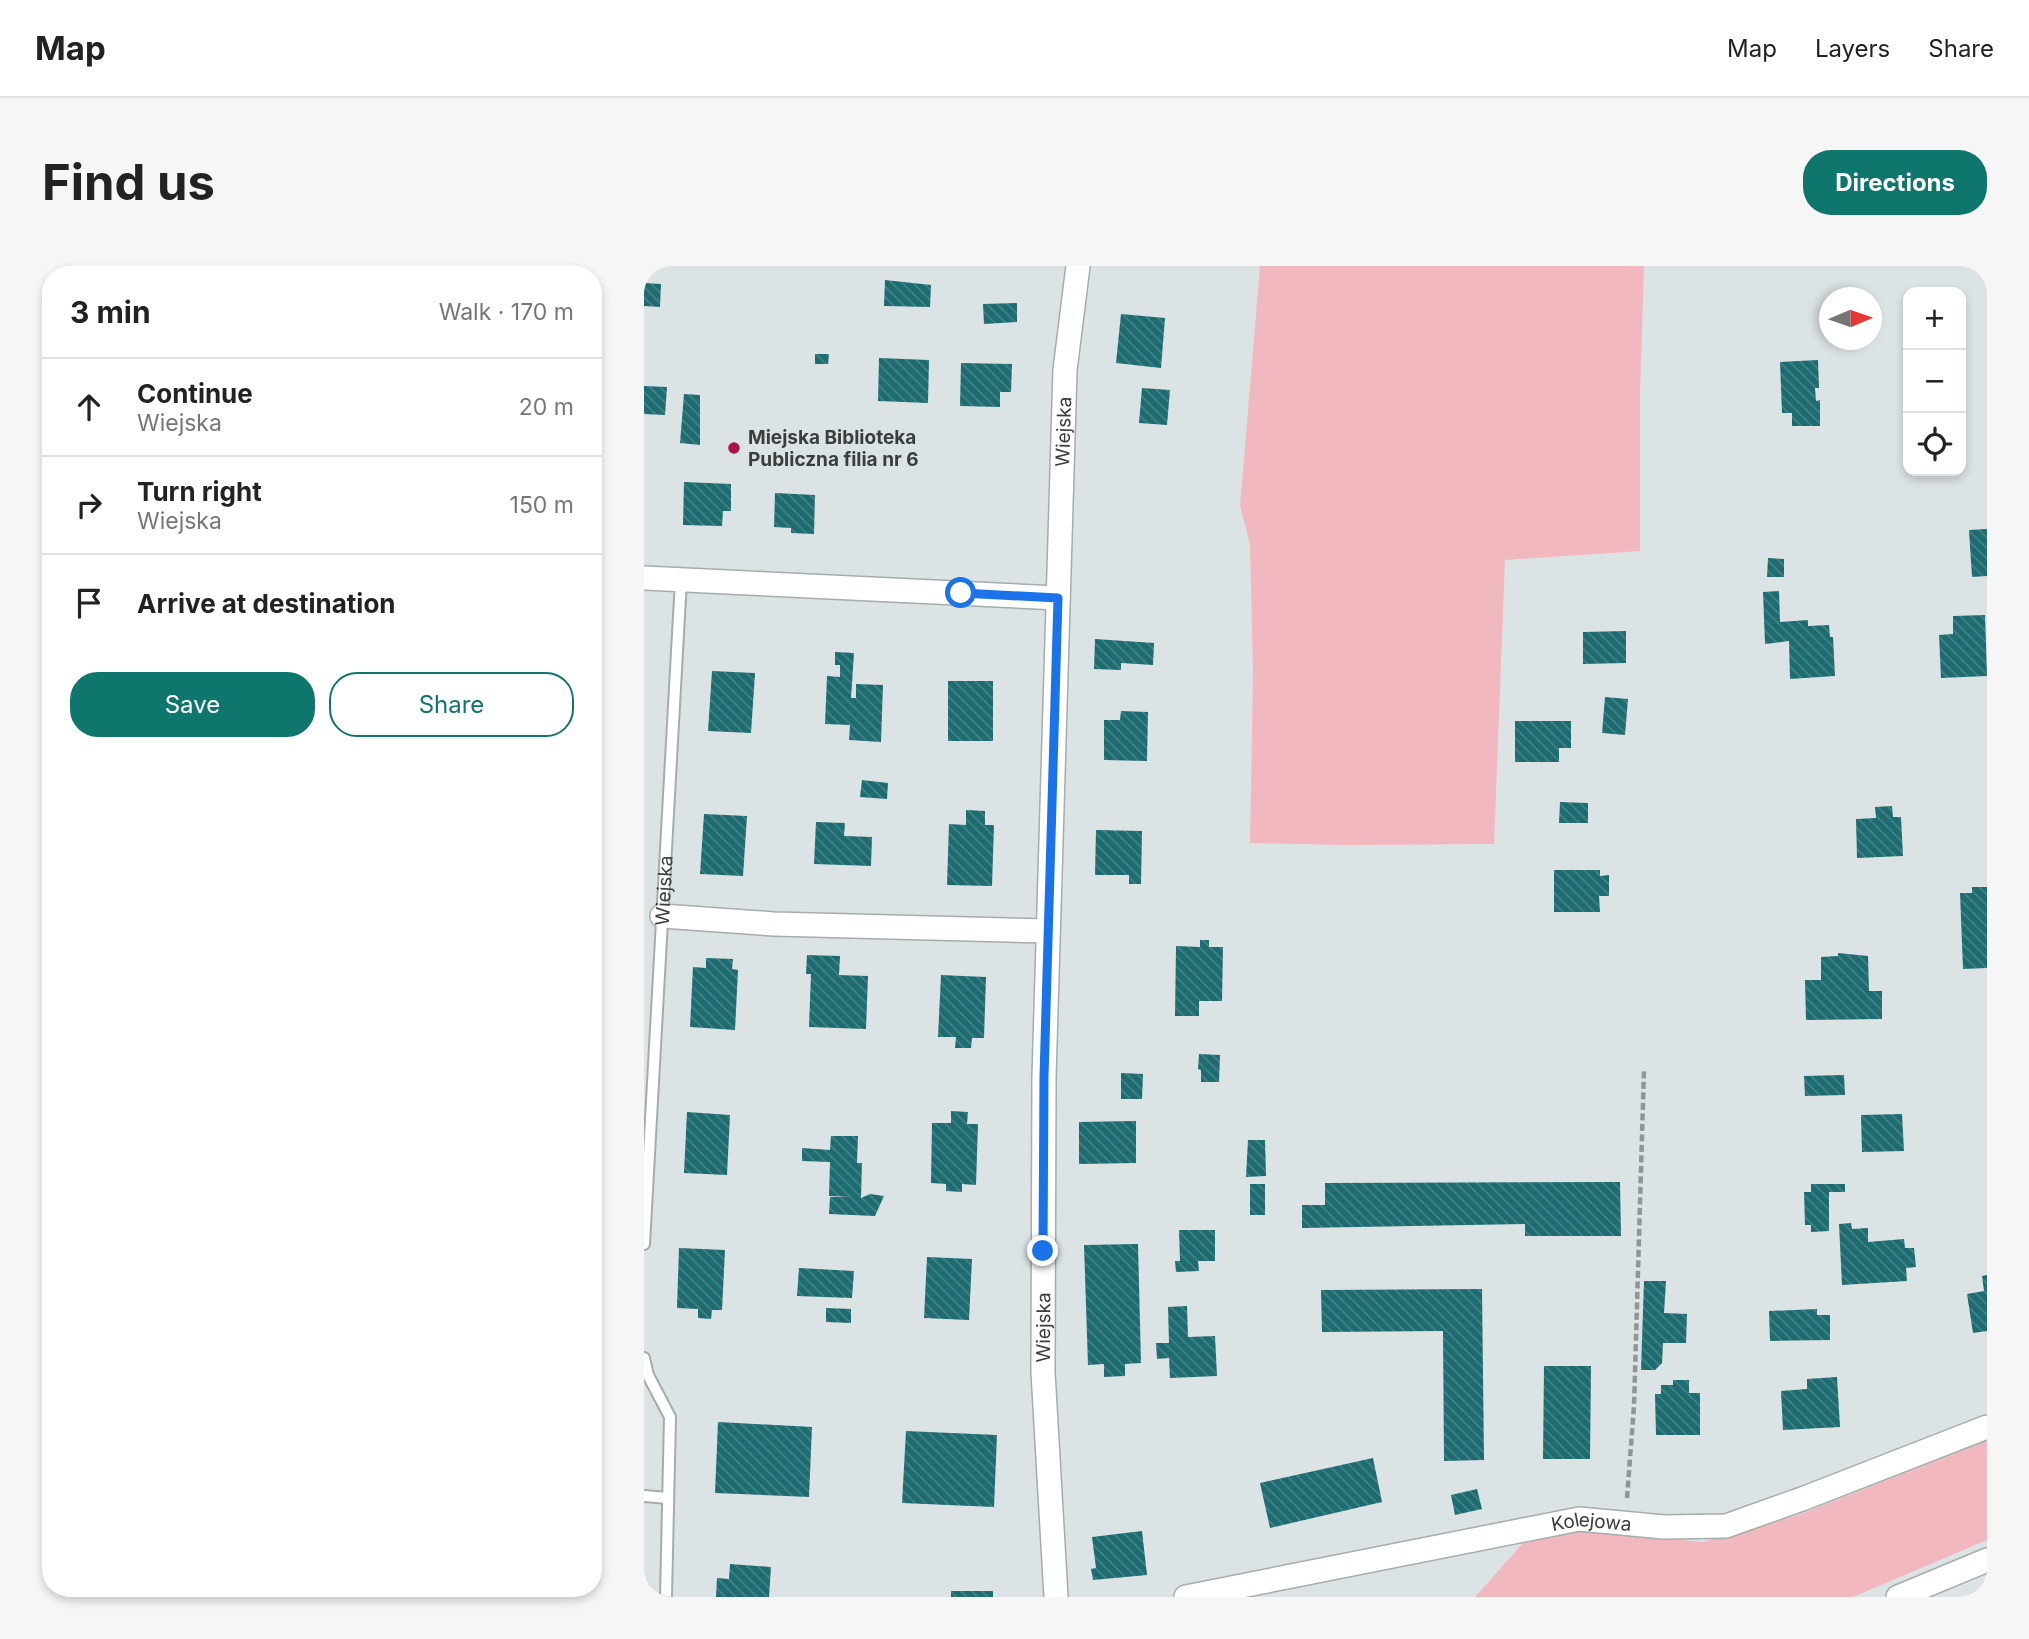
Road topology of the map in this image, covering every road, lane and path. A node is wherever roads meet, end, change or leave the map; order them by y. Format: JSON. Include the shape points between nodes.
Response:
{"nodes":[{"id":1,"x":1078,"y":266,"type":"edge"},
{"id":2,"x":644,"y":578,"type":"edge"},
{"id":3,"x":681,"y":580,"type":"junction"},
{"id":4,"x":1058,"y":598,"type":"junction"},
{"id":5,"x":662,"y":916,"type":"junction"},
{"id":6,"x":1048,"y":931,"type":"junction"},
{"id":7,"x":1644,"y":1069,"type":"dead end"},
{"id":8,"x":644,"y":1244,"type":"edge"},
{"id":9,"x":644,"y":1358,"type":"edge"},
{"id":10,"x":1987,"y":1427,"type":"edge"},
{"id":11,"x":644,"y":1496,"type":"edge"},
{"id":12,"x":668,"y":1498,"type":"junction"},
{"id":13,"x":1623,"y":1523,"type":"junction"},
{"id":14,"x":1987,"y":1560,"type":"edge"},
{"id":15,"x":666,"y":1597,"type":"edge"},
{"id":16,"x":1056,"y":1597,"type":"edge"},
{"id":17,"x":1186,"y":1597,"type":"edge"},
{"id":18,"x":1898,"y":1597,"type":"edge"}],
"edges":[{"from":1,"to":4,"type":"street","name":"Wiejska","via":[[1065,370]]},
{"from":2,"to":3,"type":"street"},
{"from":3,"to":4,"type":"street"},
{"from":3,"to":5,"type":"lane","name":"Wiejska"},
{"from":4,"to":6,"type":"street","name":"Wiejska"},
{"from":5,"to":6,"type":"street","via":[[774,924]]},
{"from":5,"to":8,"type":"lane","name":"Wiejska"},
{"from":6,"to":16,"type":"street","name":"Wiejska","via":[[1043,1372]]},
{"from":7,"to":13,"type":"path","via":[[1633,1419]]},
{"from":9,"to":12,"type":"lane","via":[[670,1417]]},
{"from":10,"to":13,"type":"street","name":"Kolejowa","via":[[1726,1526],[1664,1528]]},
{"from":11,"to":12,"type":"lane"},
{"from":12,"to":15,"type":"lane"},
{"from":13,"to":17,"type":"street","name":"Kolejowa","via":[[1579,1519]]},
{"from":14,"to":18,"type":"street"}]}
